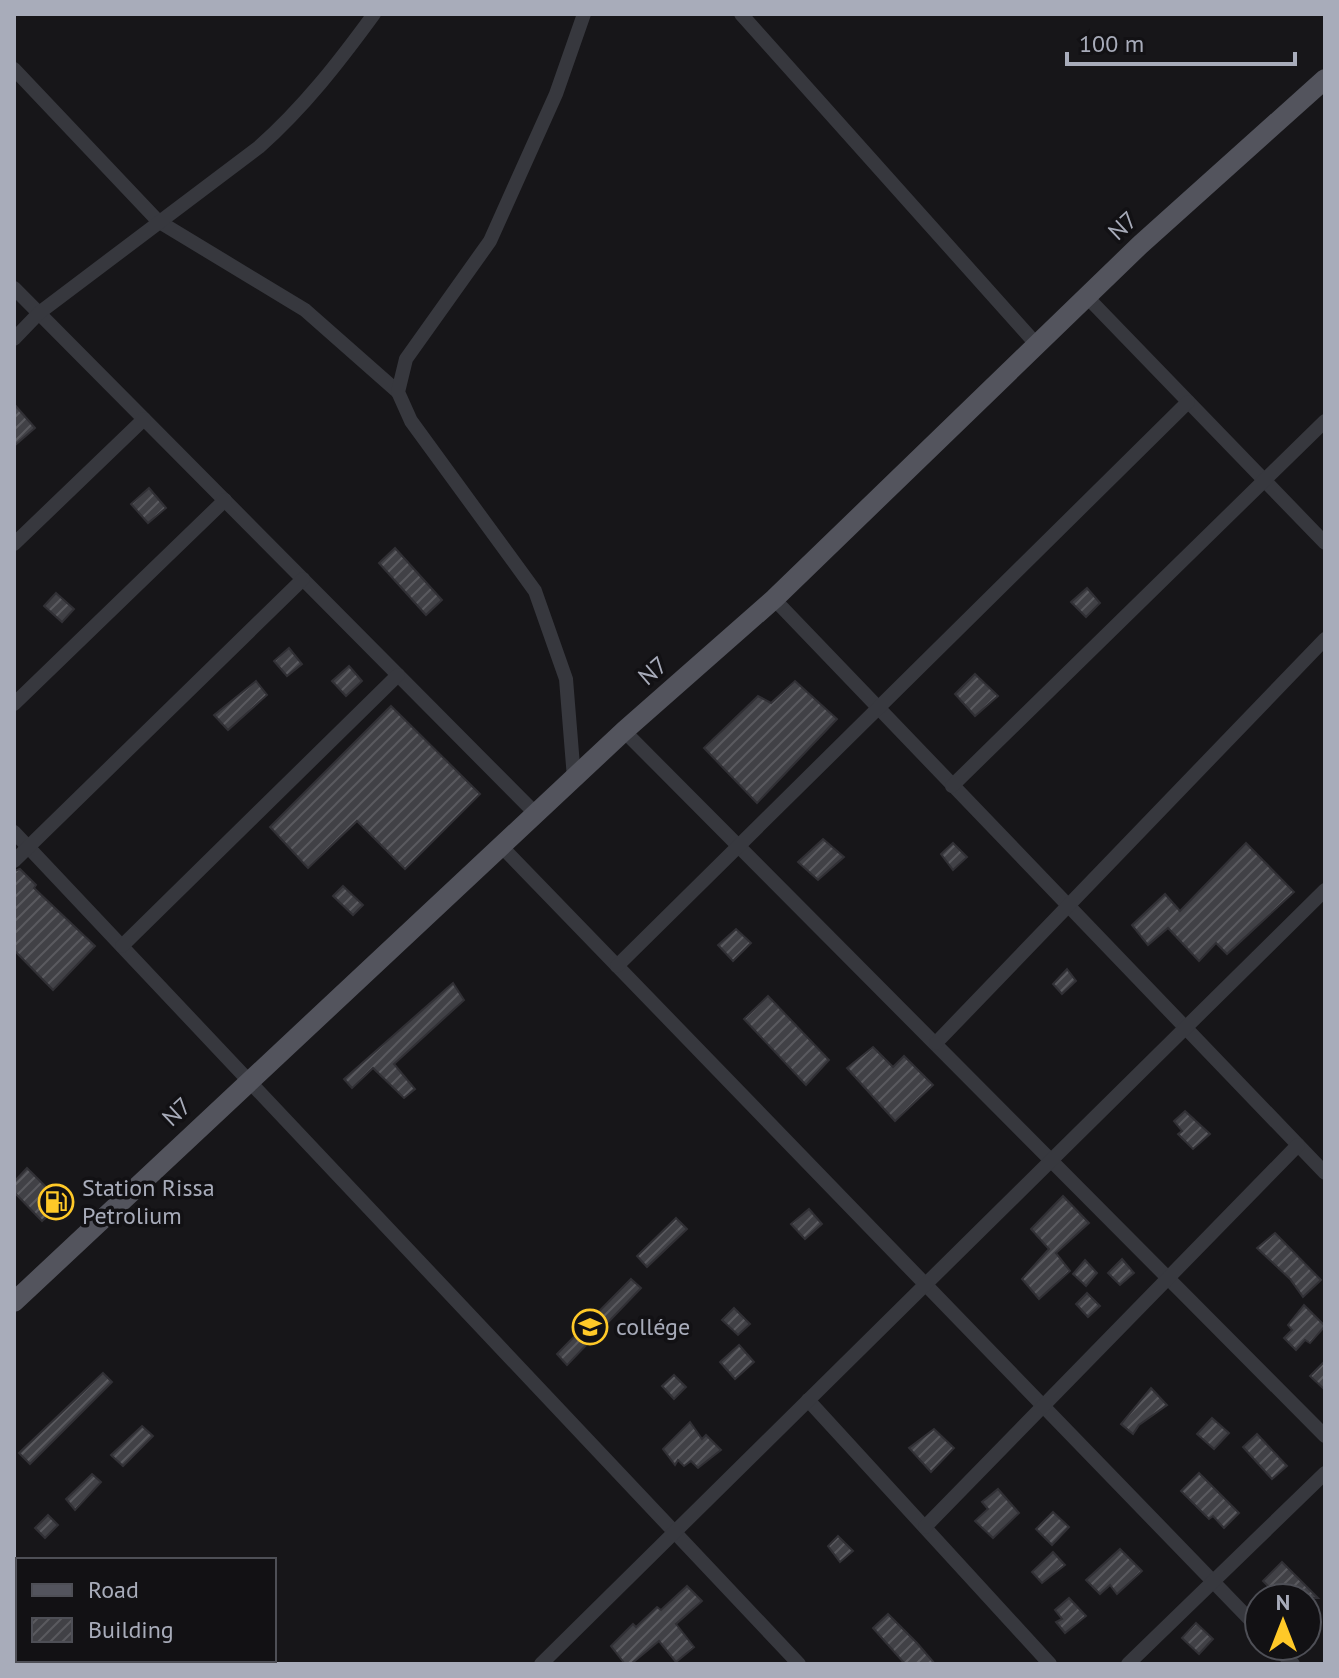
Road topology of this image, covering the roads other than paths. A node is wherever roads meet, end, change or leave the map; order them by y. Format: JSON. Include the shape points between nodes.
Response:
{"nodes":[{"id":1,"x":374,"y":14,"type":"edge"},
{"id":2,"x":584,"y":14,"type":"edge"},
{"id":3,"x":741,"y":14,"type":"edge"},
{"id":4,"x":14,"y":69,"type":"edge"},
{"id":5,"x":1325,"y":79,"type":"edge"},
{"id":6,"x":158,"y":221,"type":"junction"},
{"id":7,"x":14,"y":288,"type":"edge"},
{"id":8,"x":1087,"y":297,"type":"junction"},
{"id":9,"x":39,"y":313,"type":"junction"},
{"id":10,"x":14,"y":339,"type":"edge"},
{"id":11,"x":1037,"y":345,"type":"junction"},
{"id":12,"x":398,"y":392,"type":"junction"},
{"id":13,"x":1188,"y":402,"type":"junction"},
{"id":14,"x":144,"y":419,"type":"junction"},
{"id":15,"x":1325,"y":421,"type":"edge"},
{"id":16,"x":1264,"y":480,"type":"junction"},
{"id":17,"x":225,"y":500,"type":"junction"},
{"id":18,"x":1325,"y":543,"type":"edge"},
{"id":19,"x":14,"y":544,"type":"edge"},
{"id":20,"x":303,"y":579,"type":"junction"},
{"id":21,"x":774,"y":599,"type":"junction"},
{"id":22,"x":1325,"y":639,"type":"edge"},
{"id":23,"x":398,"y":675,"type":"junction"},
{"id":24,"x":14,"y":704,"type":"edge"},
{"id":25,"x":878,"y":708,"type":"junction"},
{"id":26,"x":624,"y":731,"type":"junction"},
{"id":27,"x":574,"y":778,"type":"junction"},
{"id":28,"x":952,"y":786,"type":"junction"},
{"id":29,"x":537,"y":815,"type":"junction"},
{"id":30,"x":14,"y":832,"type":"edge"},
{"id":31,"x":28,"y":847,"type":"junction"},
{"id":32,"x":502,"y":847,"type":"junction"},
{"id":33,"x":737,"y":848,"type":"junction"},
{"id":34,"x":14,"y":861,"type":"edge"},
{"id":35,"x":1325,"y":890,"type":"edge"},
{"id":36,"x":1067,"y":907,"type":"junction"},
{"id":37,"x":122,"y":946,"type":"junction"},
{"id":38,"x":617,"y":966,"type":"junction"},
{"id":39,"x":1185,"y":1028,"type":"junction"},
{"id":40,"x":936,"y":1043,"type":"junction"},
{"id":41,"x":248,"y":1080,"type":"junction"},
{"id":42,"x":1298,"y":1145,"type":"junction"},
{"id":43,"x":1050,"y":1161,"type":"junction"},
{"id":44,"x":1325,"y":1173,"type":"edge"},
{"id":45,"x":1168,"y":1279,"type":"junction"},
{"id":46,"x":925,"y":1285,"type":"junction"},
{"id":47,"x":14,"y":1302,"type":"edge"},
{"id":48,"x":808,"y":1400,"type":"junction"},
{"id":49,"x":1044,"y":1406,"type":"junction"},
{"id":50,"x":1325,"y":1436,"type":"edge"},
{"id":51,"x":1325,"y":1473,"type":"edge"},
{"id":52,"x":925,"y":1527,"type":"junction"},
{"id":53,"x":674,"y":1531,"type":"junction"},
{"id":54,"x":1213,"y":1582,"type":"junction"},
{"id":55,"x":1243,"y":1613,"type":"edge"},
{"id":56,"x":541,"y":1664,"type":"edge"},
{"id":57,"x":799,"y":1664,"type":"edge"},
{"id":58,"x":1050,"y":1664,"type":"edge"},
{"id":59,"x":1128,"y":1664,"type":"edge"}],
"edges":[{"from":1,"to":6,"type":"street","via":[[293,118]]},
{"from":2,"to":12,"type":"street","via":[[556,94],[490,241],[406,359]]},
{"from":3,"to":11,"type":"street"},
{"from":4,"to":6,"type":"street"},
{"from":5,"to":8,"type":"main road","name":"N7"},
{"from":6,"to":9,"type":"street"},
{"from":6,"to":12,"type":"street","via":[[305,310]]},
{"from":7,"to":9,"type":"street"},
{"from":8,"to":11,"type":"main road","name":"N7"},
{"from":8,"to":13,"type":"street"},
{"from":9,"to":10,"type":"street"},
{"from":9,"to":14,"type":"street"},
{"from":11,"to":21,"type":"main road","name":"N7"},
{"from":12,"to":27,"type":"street","via":[[411,421],[535,591],[566,679]]},
{"from":13,"to":16,"type":"street"},
{"from":13,"to":25,"type":"street"},
{"from":14,"to":17,"type":"street"},
{"from":14,"to":19,"type":"street"},
{"from":15,"to":16,"type":"street"},
{"from":16,"to":18,"type":"street"},
{"from":16,"to":28,"type":"street"},
{"from":17,"to":20,"type":"street"},
{"from":17,"to":24,"type":"street"},
{"from":20,"to":23,"type":"street"},
{"from":20,"to":31,"type":"street"},
{"from":21,"to":25,"type":"street"},
{"from":21,"to":26,"type":"main road","name":"N7"},
{"from":22,"to":36,"type":"street"},
{"from":23,"to":29,"type":"street"},
{"from":23,"to":37,"type":"street"},
{"from":25,"to":28,"type":"street"},
{"from":25,"to":33,"type":"street"},
{"from":26,"to":27,"type":"main road","name":"N7"},
{"from":26,"to":33,"type":"street"},
{"from":27,"to":29,"type":"main road","name":"N7"},
{"from":28,"to":36,"type":"street"},
{"from":29,"to":32,"type":"main road","name":"N7"},
{"from":30,"to":31,"type":"street"},
{"from":31,"to":34,"type":"street"},
{"from":31,"to":37,"type":"street"},
{"from":32,"to":38,"type":"street"},
{"from":32,"to":41,"type":"main road","name":"N7"},
{"from":33,"to":38,"type":"street"},
{"from":33,"to":40,"type":"street"},
{"from":35,"to":39,"type":"street"},
{"from":36,"to":39,"type":"street"},
{"from":36,"to":40,"type":"street"},
{"from":37,"to":41,"type":"street"},
{"from":38,"to":46,"type":"street"},
{"from":39,"to":42,"type":"street"},
{"from":39,"to":43,"type":"street"},
{"from":40,"to":43,"type":"street"},
{"from":41,"to":47,"type":"main road","name":"N7"},
{"from":41,"to":53,"type":"street"},
{"from":42,"to":44,"type":"street"},
{"from":42,"to":45,"type":"street"},
{"from":43,"to":45,"type":"street"},
{"from":43,"to":46,"type":"street"},
{"from":45,"to":49,"type":"street"},
{"from":45,"to":50,"type":"street"},
{"from":46,"to":48,"type":"street"},
{"from":46,"to":49,"type":"street"},
{"from":48,"to":52,"type":"street"},
{"from":48,"to":53,"type":"street"},
{"from":49,"to":52,"type":"street"},
{"from":49,"to":54,"type":"street"},
{"from":51,"to":54,"type":"street"},
{"from":52,"to":58,"type":"street"},
{"from":53,"to":56,"type":"street"},
{"from":53,"to":57,"type":"street"},
{"from":54,"to":55,"type":"street"},
{"from":54,"to":59,"type":"street"}]}
